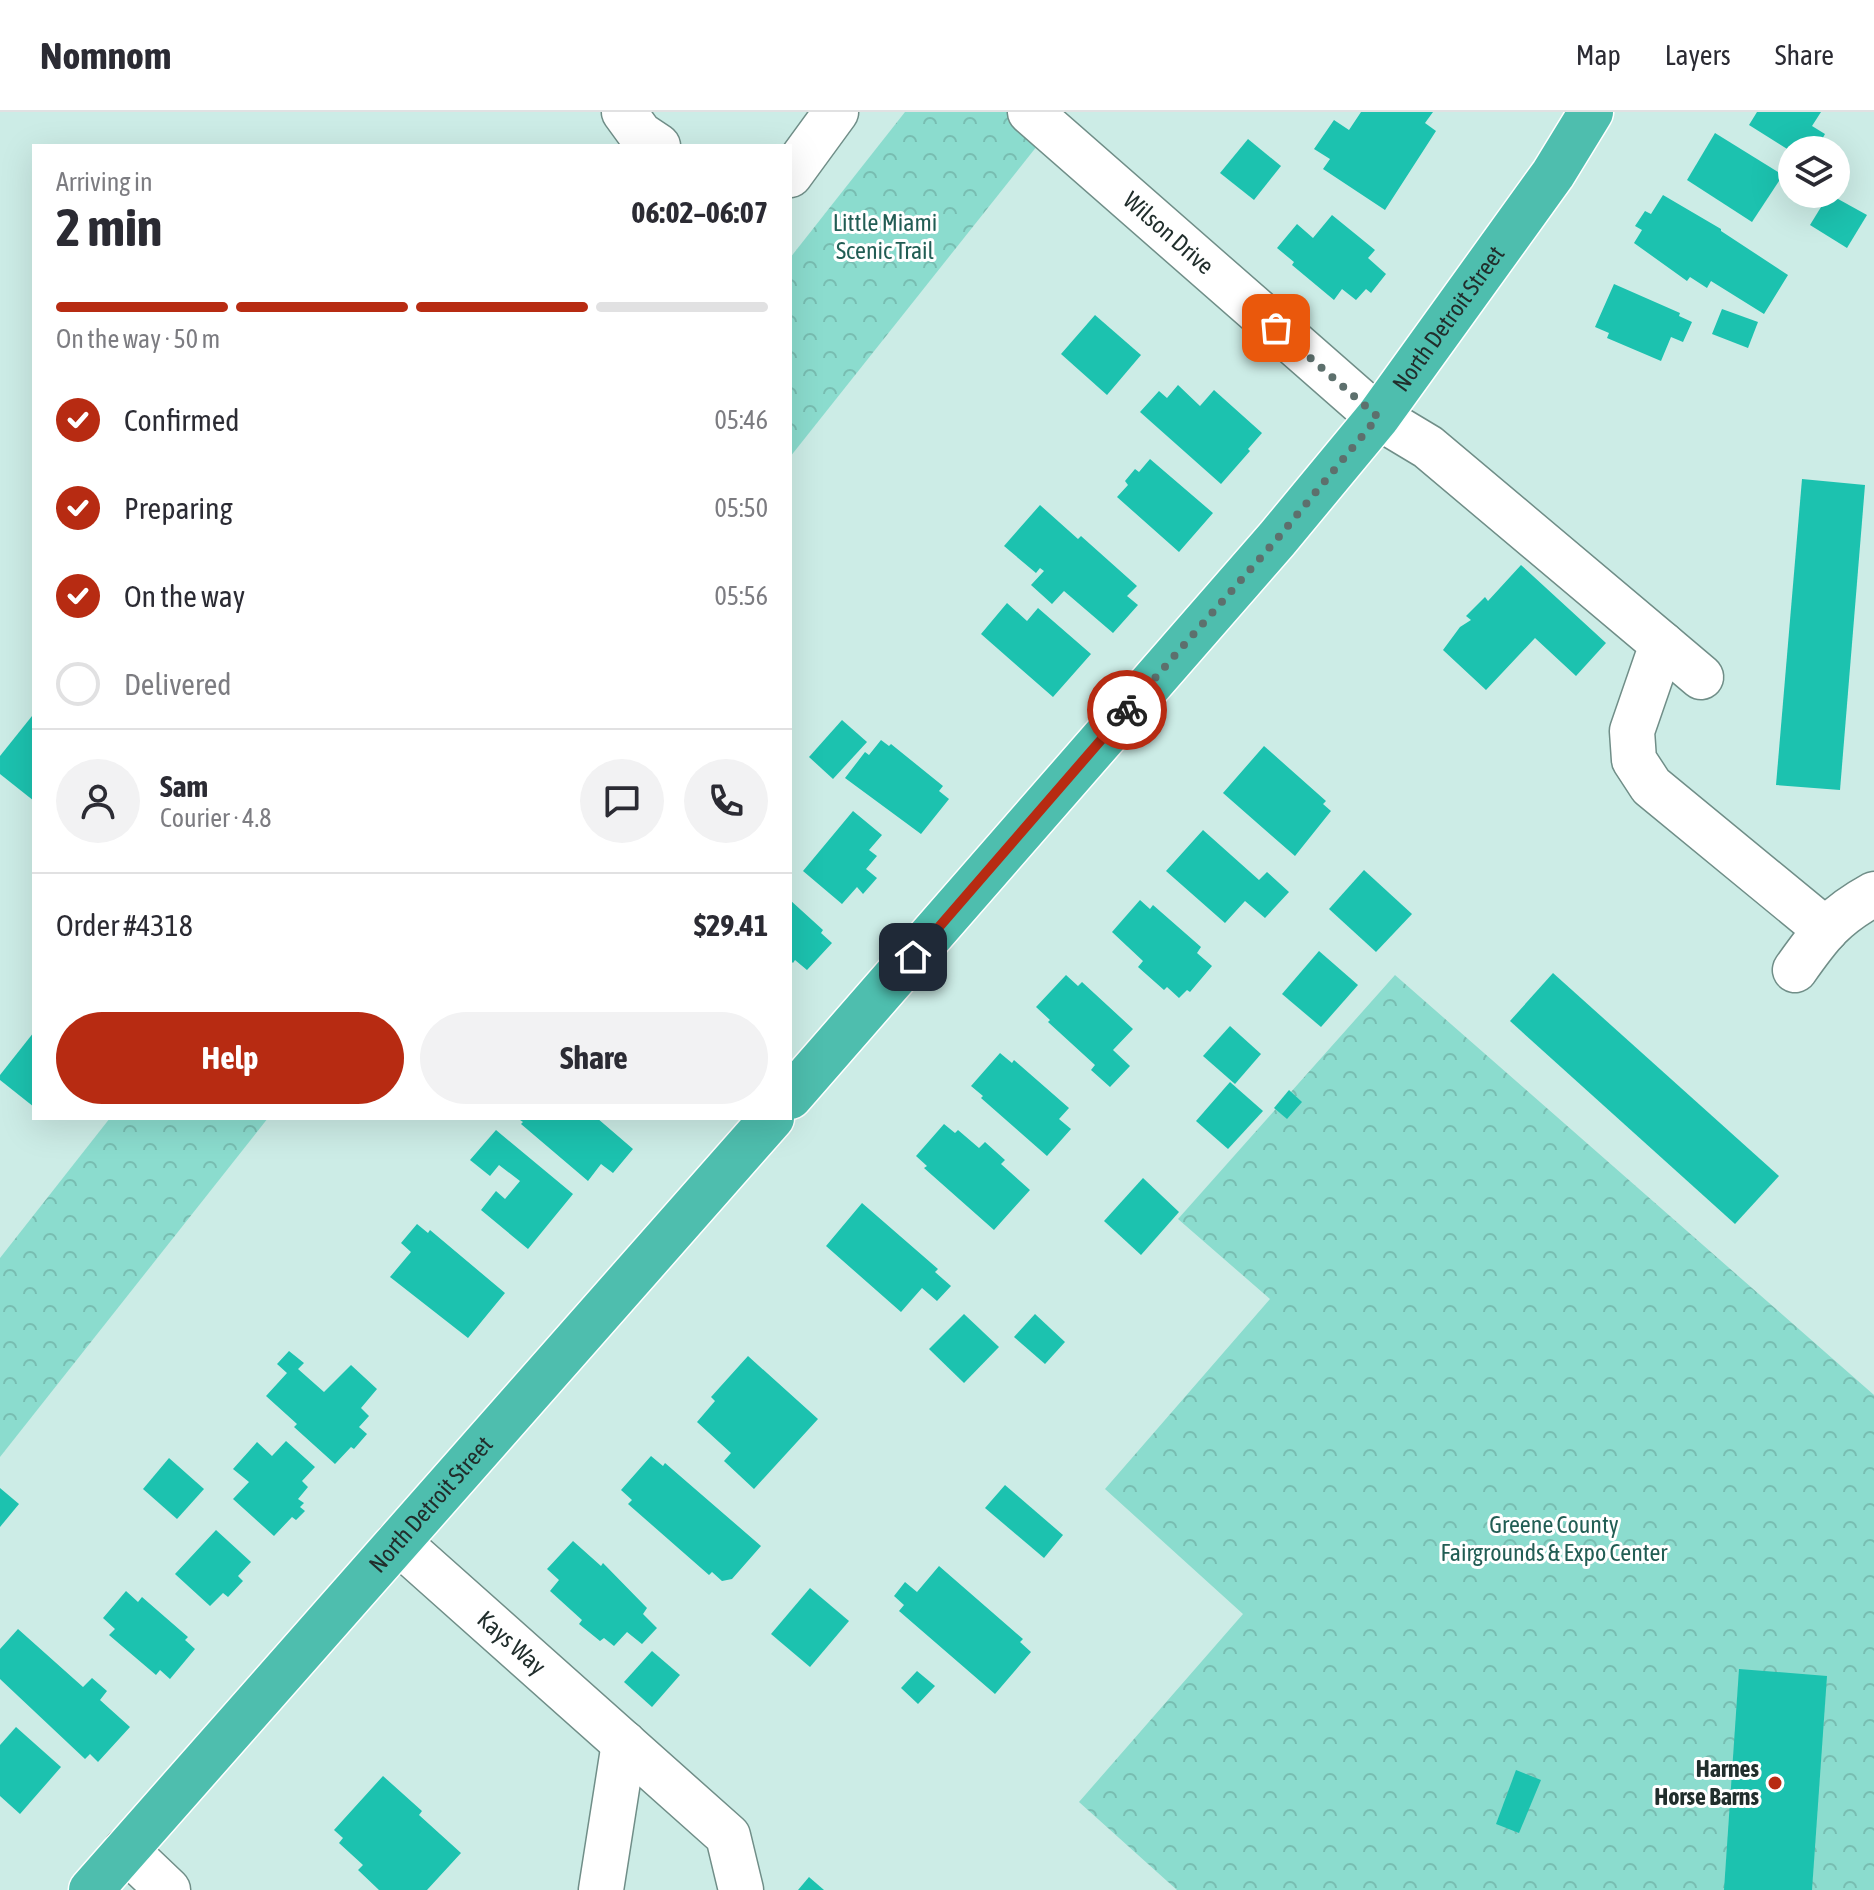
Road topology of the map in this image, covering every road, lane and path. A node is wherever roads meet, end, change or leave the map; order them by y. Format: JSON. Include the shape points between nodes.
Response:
{"nodes":[{"id":1,"x":624,"y":112,"type":"edge"},
{"id":2,"x":836,"y":112,"type":"edge"},
{"id":3,"x":1030,"y":112,"type":"edge"},
{"id":4,"x":1591,"y":112,"type":"edge"},
{"id":5,"x":655,"y":144,"type":"edge"},
{"id":6,"x":792,"y":172,"type":"edge"},
{"id":7,"x":1378,"y":417,"type":"junction"},
{"id":8,"x":1662,"y":644,"type":"junction"},
{"id":9,"x":1701,"y":677,"type":"dead end"},
{"id":10,"x":1874,"y":894,"type":"edge"},
{"id":11,"x":1826,"y":930,"type":"junction"},
{"id":12,"x":1795,"y":970,"type":"dead end"},
{"id":13,"x":792,"y":1095,"type":"edge"},
{"id":14,"x":770,"y":1120,"type":"edge"},
{"id":15,"x":398,"y":1542,"type":"junction"},
{"id":16,"x":624,"y":1743,"type":"junction"},
{"id":17,"x":126,"y":1850,"type":"junction"},
{"id":18,"x":91,"y":1890,"type":"edge"},
{"id":19,"x":168,"y":1890,"type":"edge"},
{"id":20,"x":601,"y":1890,"type":"edge"},
{"id":21,"x":741,"y":1890,"type":"edge"}],
"edges":[{"from":1,"to":5,"type":"street"},
{"from":2,"to":6,"type":"street"},
{"from":3,"to":7,"type":"street","name":"Wilson Drive"},
{"from":4,"to":7,"type":"highway","name":"North Detroit Street","via":[[1553,174]]},
{"from":7,"to":8,"type":"street","name":"Wilson Drive","via":[[1428,447]]},
{"from":7,"to":13,"type":"highway","name":"North Detroit Street"},
{"from":8,"to":9,"type":"street","name":"Wilson Drive"},
{"from":8,"to":11,"type":"street","via":[[1632,731],[1634,760],[1651,786]]},
{"from":10,"to":11,"type":"street"},
{"from":11,"to":12,"type":"street"},
{"from":14,"to":15,"type":"highway","name":"North Detroit Street"},
{"from":15,"to":16,"type":"street","name":"Kays Way"},
{"from":15,"to":17,"type":"highway","name":"North Detroit Street"},
{"from":16,"to":20,"type":"street"},
{"from":16,"to":21,"type":"street","name":"Kays Way","via":[[728,1836]]},
{"from":17,"to":18,"type":"highway","name":"North Detroit Street"},
{"from":17,"to":19,"type":"street"}]}
